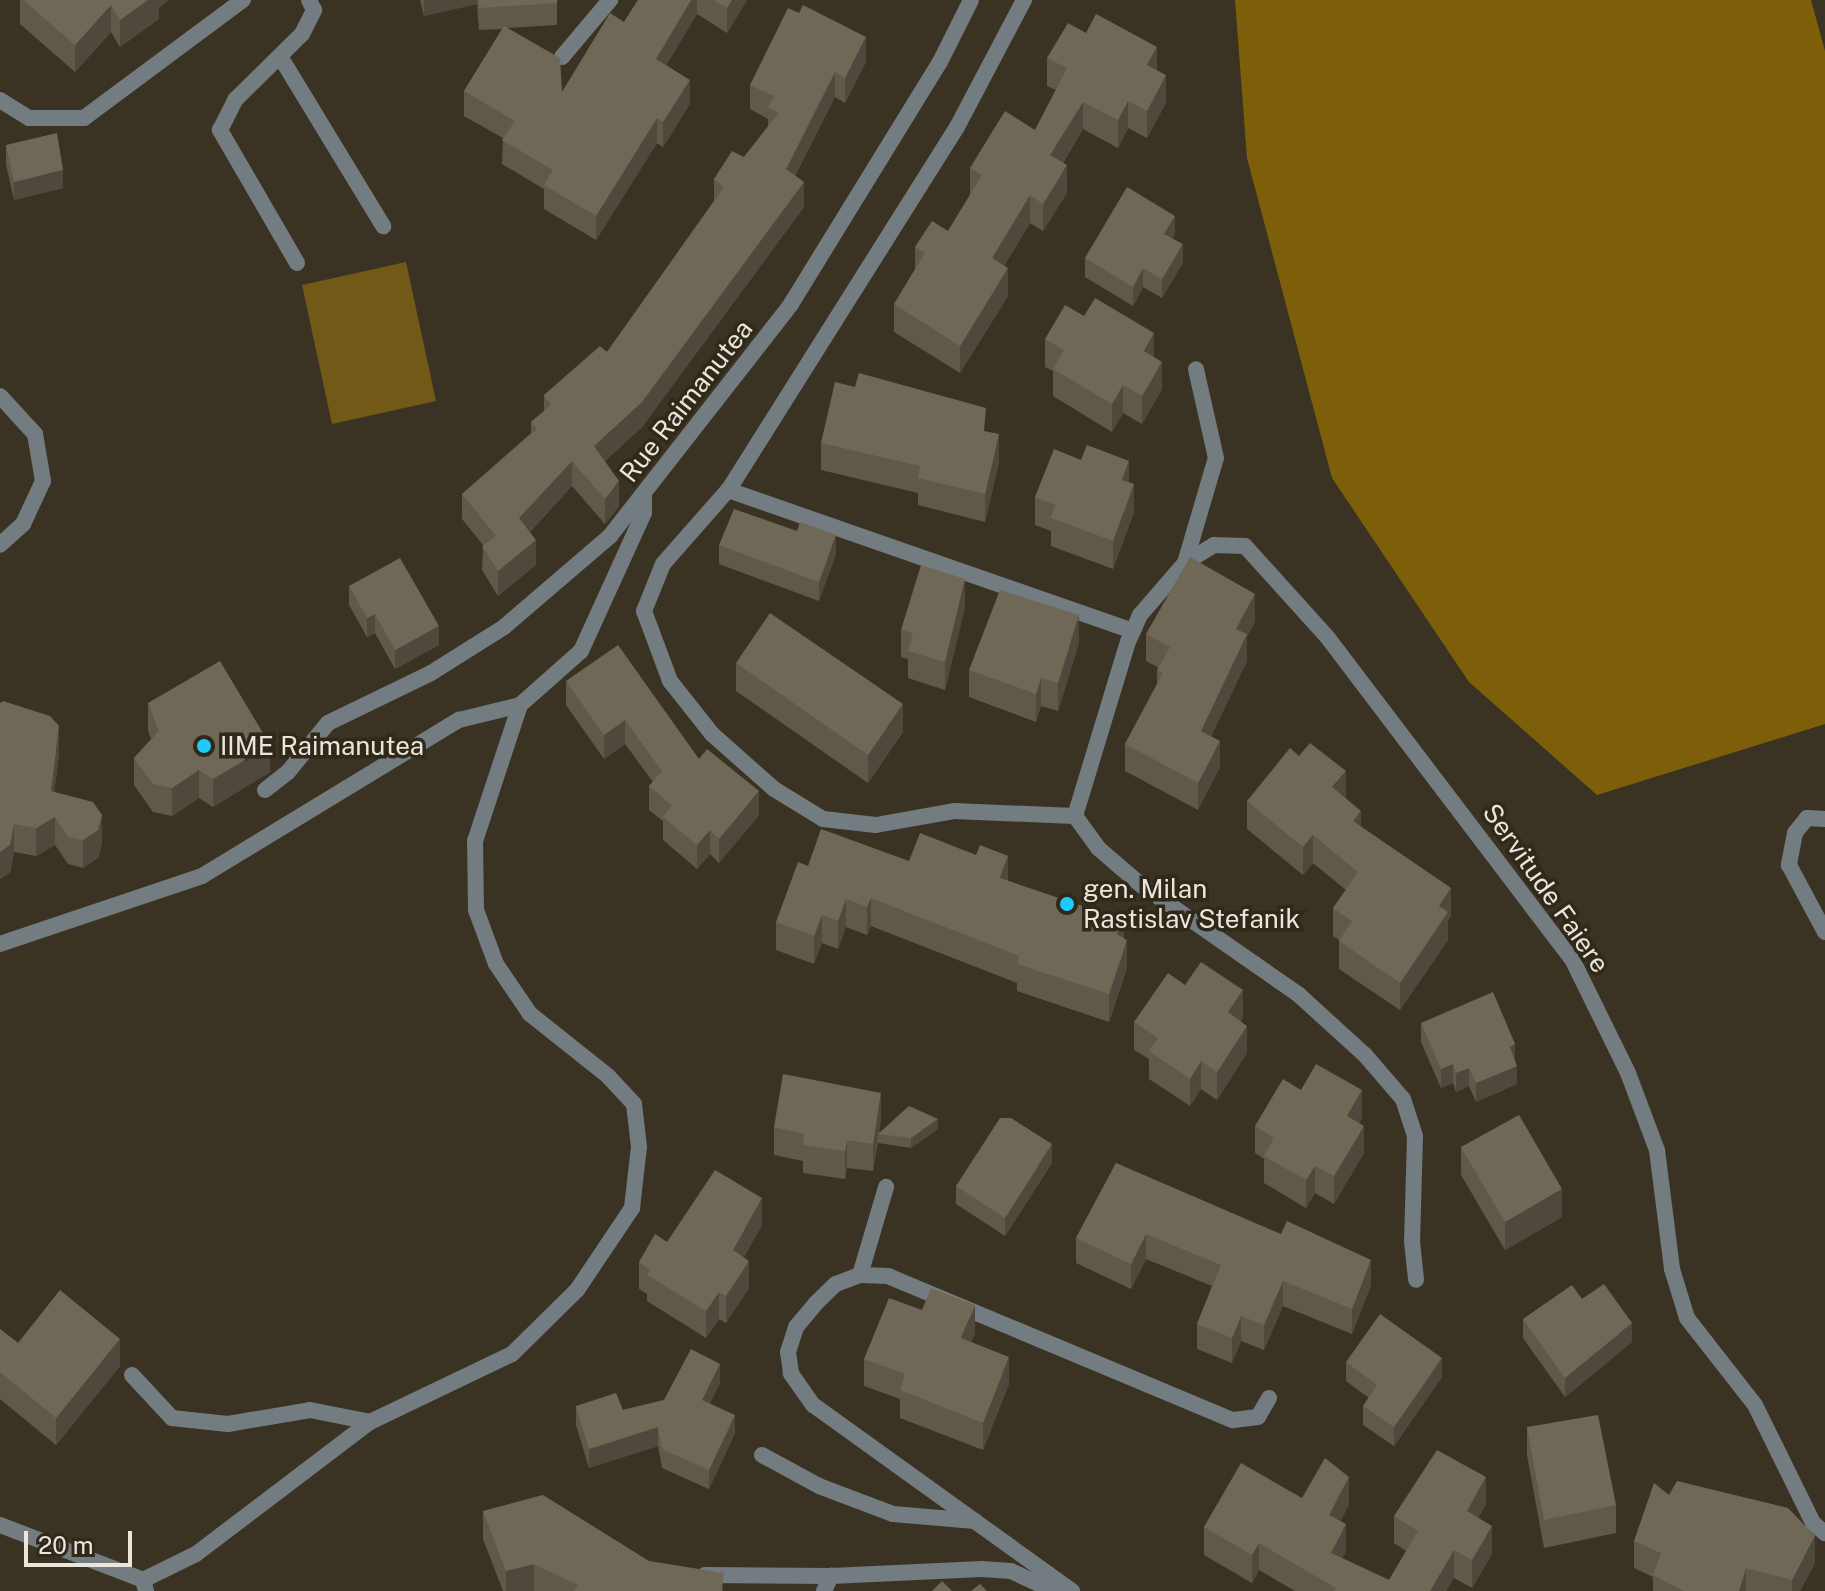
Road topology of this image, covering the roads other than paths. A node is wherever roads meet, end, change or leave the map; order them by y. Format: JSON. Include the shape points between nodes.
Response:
{"nodes":[{"id":1,"x":243,"y":0,"type":"edge"},
{"id":2,"x":309,"y":0,"type":"edge"},
{"id":3,"x":610,"y":0,"type":"edge"},
{"id":4,"x":971,"y":0,"type":"edge"},
{"id":5,"x":1024,"y":0,"type":"edge"},
{"id":6,"x":562,"y":57,"type":"edge"},
{"id":7,"x":281,"y":58,"type":"junction"},
{"id":8,"x":0,"y":100,"type":"edge"},
{"id":9,"x":383,"y":226,"type":"dead end"},
{"id":10,"x":297,"y":263,"type":"dead end"},
{"id":11,"x":1196,"y":369,"type":"dead end"},
{"id":12,"x":0,"y":396,"type":"edge"},
{"id":13,"x":728,"y":490,"type":"junction"},
{"id":14,"x":644,"y":494,"type":"junction"},
{"id":15,"x":0,"y":545,"type":"edge"},
{"id":16,"x":1185,"y":563,"type":"junction"},
{"id":17,"x":1133,"y":631,"type":"junction"},
{"id":18,"x":520,"y":705,"type":"junction"},
{"id":19,"x":265,"y":790,"type":"dead end"},
{"id":20,"x":1075,"y":816,"type":"junction"},
{"id":21,"x":1825,"y":819,"type":"edge"},
{"id":22,"x":1825,"y":932,"type":"edge"},
{"id":23,"x":0,"y":944,"type":"edge"},
{"id":24,"x":886,"y":1187,"type":"dead end"},
{"id":25,"x":860,"y":1275,"type":"junction"},
{"id":26,"x":1416,"y":1280,"type":"dead end"},
{"id":27,"x":132,"y":1375,"type":"dead end"},
{"id":28,"x":1269,"y":1398,"type":"dead end"},
{"id":29,"x":370,"y":1422,"type":"junction"},
{"id":30,"x":762,"y":1455,"type":"dead end"},
{"id":31,"x":976,"y":1521,"type":"junction"},
{"id":32,"x":0,"y":1525,"type":"edge"},
{"id":33,"x":1825,"y":1533,"type":"edge"},
{"id":34,"x":691,"y":1572,"type":"edge"},
{"id":35,"x":828,"y":1584,"type":"edge"},
{"id":36,"x":144,"y":1585,"type":"edge"},
{"id":37,"x":1054,"y":1591,"type":"edge"},
{"id":38,"x":1072,"y":1591,"type":"edge"}],
"edges":[{"from":1,"to":8,"type":"street","via":[[84,118],[29,118]]},
{"from":2,"to":7,"type":"street","via":[[314,10]]},
{"from":3,"to":6,"type":"street"},
{"from":4,"to":14,"type":"street","name":"Rue Raimanutea","via":[[940,62],[791,304]]},
{"from":5,"to":13,"type":"street","via":[[957,127]]},
{"from":7,"to":9,"type":"street"},
{"from":7,"to":10,"type":"street","via":[[235,100],[220,130]]},
{"from":11,"to":16,"type":"street","via":[[1216,458]]},
{"from":12,"to":15,"type":"street","via":[[35,434],[43,481],[23,524]]},
{"from":13,"to":17,"type":"street"},
{"from":13,"to":20,"type":"street","via":[[663,564],[644,611],[670,681],[712,734],[774,789],[823,819],[876,825],[954,811]]},
{"from":14,"to":18,"type":"street","via":[[644,513],[581,651]]},
{"from":14,"to":19,"type":"street","name":"Rue Raimanutea","via":[[567,579],[431,673],[328,723],[288,772]]},
{"from":16,"to":17,"type":"street","via":[[1140,615]]},
{"from":16,"to":33,"type":"street","name":"Servitude Faiere","via":[[1214,545],[1245,546],[1328,638],[1572,959],[1628,1073],[1657,1150],[1672,1269],[1687,1318],[1755,1405],[1813,1523]]},
{"from":17,"to":20,"type":"street"},
{"from":18,"to":23,"type":"street","via":[[459,720],[202,876]]},
{"from":18,"to":29,"type":"street","via":[[475,841],[476,910],[496,964],[530,1014],[608,1076],[634,1104],[639,1147],[632,1208],[577,1290],[512,1354]]},
{"from":20,"to":26,"type":"street","via":[[1098,848],[1141,885],[1299,995],[1365,1055],[1403,1099],[1415,1136]]},
{"from":21,"to":22,"type":"street","via":[[1807,818],[1795,833],[1789,865]]},
{"from":24,"to":25,"type":"street"},
{"from":25,"to":28,"type":"street","via":[[888,1276],[1233,1420],[1258,1417]]},
{"from":25,"to":31,"type":"street","via":[[836,1284],[796,1327],[788,1352],[791,1373],[813,1405],[836,1424]]},
{"from":27,"to":29,"type":"street","via":[[172,1418],[228,1424],[310,1410]]},
{"from":29,"to":36,"type":"street","via":[[196,1554]]},
{"from":30,"to":31,"type":"street","via":[[819,1486],[893,1514]]},
{"from":31,"to":38,"type":"street"},
{"from":32,"to":36,"type":"street"},
{"from":34,"to":35,"type":"street"},
{"from":35,"to":37,"type":"street","via":[[982,1569],[1011,1571]]}]}
